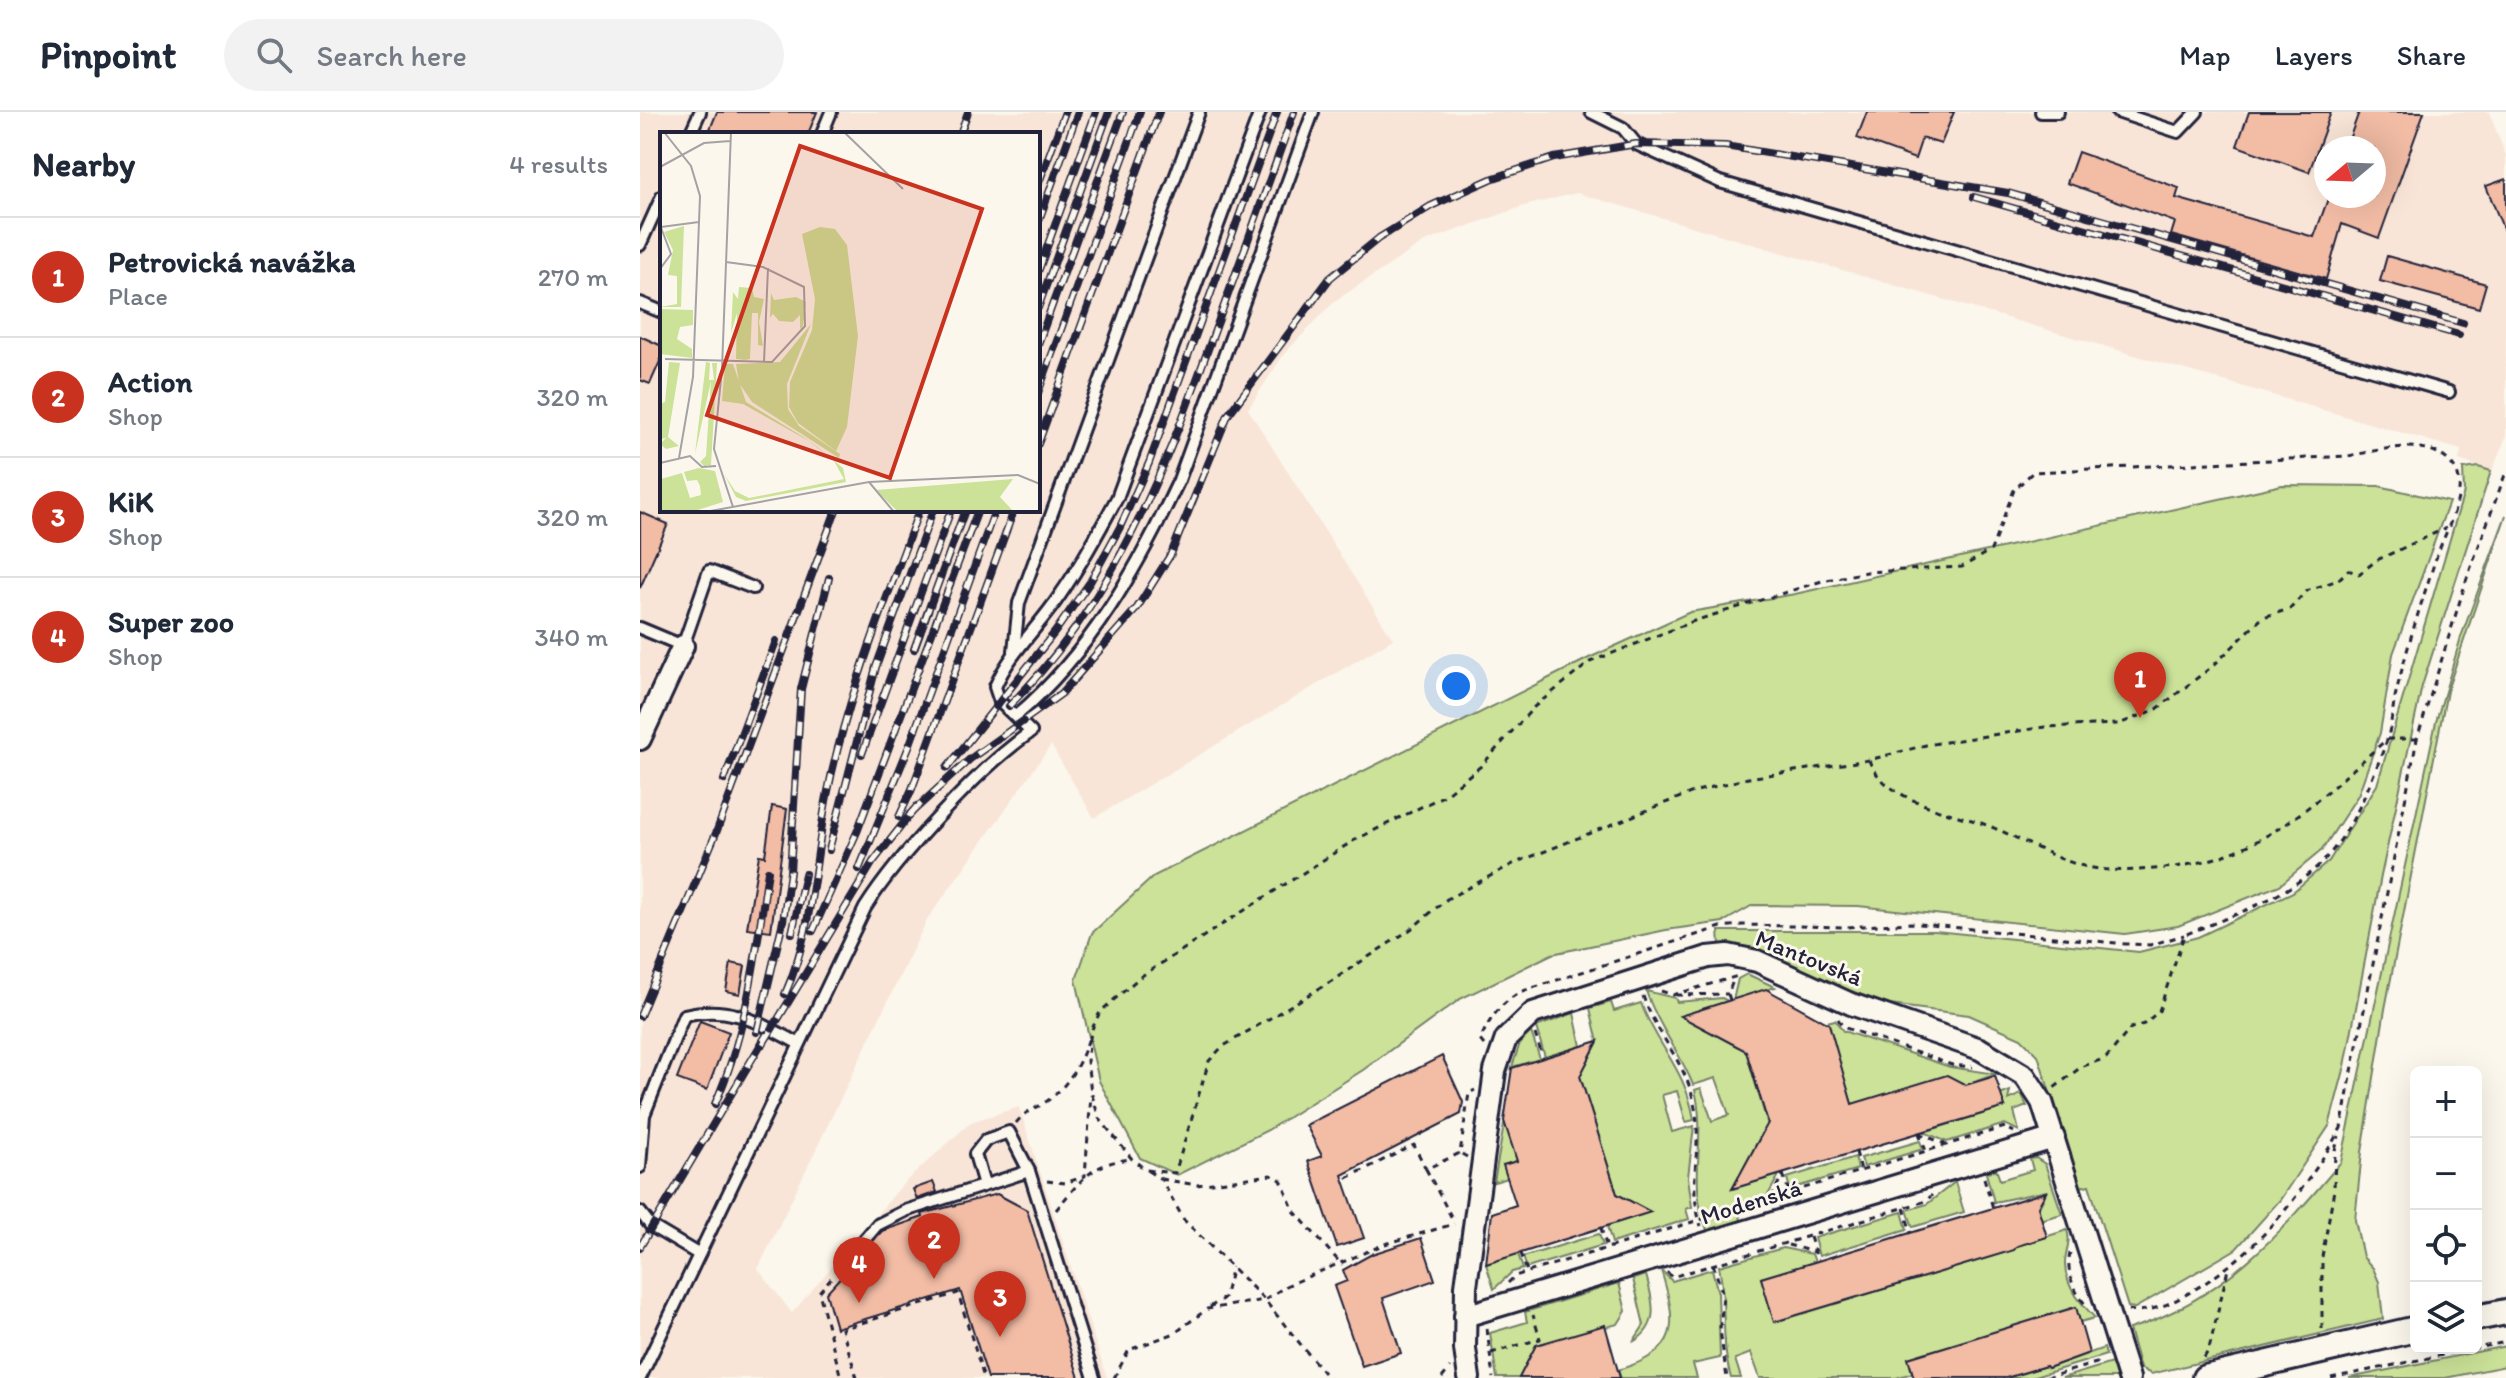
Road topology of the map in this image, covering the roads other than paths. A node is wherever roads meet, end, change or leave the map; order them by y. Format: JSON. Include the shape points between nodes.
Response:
{"nodes":[{"id":1,"x":700,"y":112,"type":"edge"},
{"id":2,"x":831,"y":112,"type":"edge"},
{"id":3,"x":1199,"y":112,"type":"edge"},
{"id":4,"x":1260,"y":112,"type":"edge"},
{"id":5,"x":1313,"y":112,"type":"edge"},
{"id":6,"x":1591,"y":112,"type":"edge"},
{"id":7,"x":2041,"y":112,"type":"edge"},
{"id":8,"x":2058,"y":112,"type":"edge"},
{"id":9,"x":2117,"y":112,"type":"edge"},
{"id":10,"x":2197,"y":112,"type":"edge"},
{"id":11,"x":691,"y":132,"type":"edge"},
{"id":12,"x":823,"y":132,"type":"edge"},
{"id":13,"x":660,"y":200,"type":"edge"},
{"id":14,"x":640,"y":245,"type":"edge"},
{"id":15,"x":640,"y":303,"type":"edge"},
{"id":16,"x":660,"y":311,"type":"edge"},
{"id":17,"x":2449,"y":392,"type":"dead end"},
{"id":18,"x":753,"y":588,"type":"dead end"},
{"id":19,"x":640,"y":628,"type":"edge"},
{"id":20,"x":683,"y":646,"type":"junction"},
{"id":21,"x":1014,"y":653,"type":"junction"},
{"id":22,"x":1016,"y":716,"type":"junction"},
{"id":23,"x":640,"y":739,"type":"edge"},
{"id":24,"x":798,"y":1043,"type":"junction"},
{"id":25,"x":2054,"y":1138,"type":"junction"},
{"id":26,"x":640,"y":1167,"type":"edge"},
{"id":27,"x":1030,"y":1175,"type":"junction"},
{"id":28,"x":984,"y":1185,"type":"junction"},
{"id":29,"x":640,"y":1212,"type":"edge"},
{"id":30,"x":698,"y":1254,"type":"junction"},
{"id":31,"x":841,"y":1267,"type":"road end"},
{"id":32,"x":2506,"y":1312,"type":"edge"},
{"id":33,"x":1465,"y":1316,"type":"junction"},
{"id":34,"x":2482,"y":1317,"type":"edge"},
{"id":35,"x":2410,"y":1330,"type":"edge"},
{"id":36,"x":2201,"y":1373,"type":"edge"},
{"id":37,"x":640,"y":1378,"type":"edge"},
{"id":38,"x":1094,"y":1378,"type":"edge"},
{"id":39,"x":1469,"y":1378,"type":"edge"},
{"id":40,"x":2129,"y":1378,"type":"edge"}],
"edges":[{"from":1,"to":11,"type":"lane"},
{"from":2,"to":12,"type":"lane"},
{"from":3,"to":21,"type":"lane","via":[[1019,603]]},
{"from":4,"to":21,"type":"lane","via":[[1117,498],[1059,598]]},
{"from":5,"to":22,"type":"lane","via":[[1179,480],[1157,527],[1136,568],[1053,685]]},
{"from":6,"to":17,"type":"lane","via":[[1623,128],[1636,144],[1720,182]]},
{"from":7,"to":8,"type":"lane"},
{"from":9,"to":10,"type":"lane","via":[[2178,132]]},
{"from":13,"to":14,"type":"lane"},
{"from":15,"to":16,"type":"lane"},
{"from":18,"to":20,"type":"lane","via":[[709,571]]},
{"from":19,"to":20,"type":"lane"},
{"from":20,"to":23,"type":"street"},
{"from":21,"to":22,"type":"lane","via":[[995,687],[1000,702]]},
{"from":22,"to":24,"type":"lane","via":[[1031,732],[1003,751],[884,879]]},
{"from":24,"to":26,"type":"lane","via":[[745,1017],[709,1009],[684,1015],[644,1115]]},
{"from":24,"to":30,"type":"lane"},
{"from":25,"to":33,"type":"street","name":"Modenská"},
{"from":25,"to":33,"type":"street","name":"Mantovská","via":[[2042,1102],[2025,1076],[1980,1049],[1851,1004],[1744,957],[1708,957],[1533,1013],[1500,1049]]},
{"from":25,"to":40,"type":"street","name":"Mantovská"},
{"from":27,"to":28,"type":"lane"},
{"from":27,"to":28,"type":"lane","via":[[1009,1132],[986,1140],[975,1154]]},
{"from":27,"to":38,"type":"lane"},
{"from":28,"to":31,"type":"lane","via":[[877,1225]]},
{"from":29,"to":30,"type":"lane","via":[[651,1226]]},
{"from":30,"to":37,"type":"lane"},
{"from":32,"to":34,"type":"street"},
{"from":33,"to":39,"type":"street","name":"Mantovská"},
{"from":35,"to":36,"type":"street"}]}
